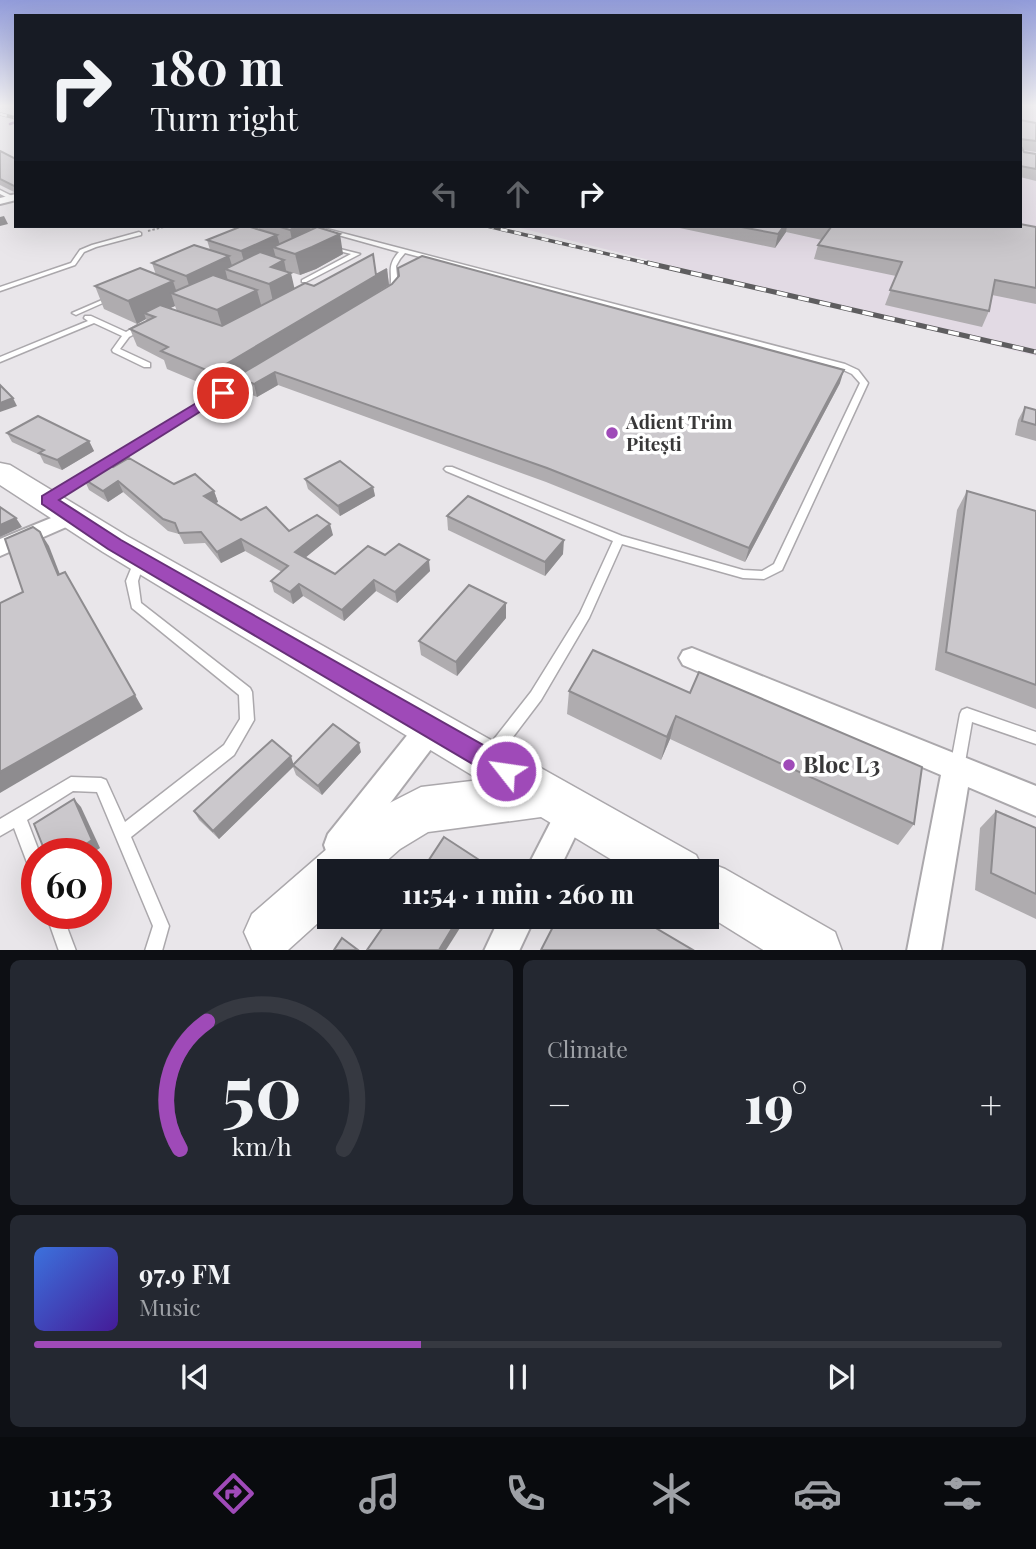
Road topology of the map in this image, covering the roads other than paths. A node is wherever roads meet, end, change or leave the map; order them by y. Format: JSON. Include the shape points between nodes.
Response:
{"nodes":[{"id":1,"x":0,"y":192,"type":"edge"},
{"id":2,"x":9,"y":199,"type":"edge"},
{"id":3,"x":317,"y":228,"type":"edge"},
{"id":4,"x":139,"y":234,"type":"road end"},
{"id":5,"x":326,"y":240,"type":"edge"},
{"id":6,"x":405,"y":250,"type":"junction"},
{"id":7,"x":291,"y":277,"type":"edge"},
{"id":8,"x":304,"y":281,"type":"junction"},
{"id":9,"x":313,"y":284,"type":"edge"},
{"id":10,"x":0,"y":289,"type":"edge"},
{"id":11,"x":121,"y":294,"type":"edge"},
{"id":12,"x":378,"y":300,"type":"edge"},
{"id":13,"x":94,"y":321,"type":"junction"},
{"id":14,"x":146,"y":325,"type":"edge"},
{"id":15,"x":126,"y":334,"type":"junction"},
{"id":16,"x":0,"y":360,"type":"edge"},
{"id":17,"x":147,"y":365,"type":"dead end"},
{"id":18,"x":260,"y":370,"type":"edge"},
{"id":19,"x":449,"y":469,"type":"dead end"},
{"id":20,"x":0,"y":472,"type":"edge"},
{"id":21,"x":60,"y":508,"type":"junction"},
{"id":22,"x":619,"y":539,"type":"junction"},
{"id":23,"x":0,"y":548,"type":"edge"},
{"id":24,"x":140,"y":559,"type":"junction"},
{"id":25,"x":692,"y":658,"type":"dead end"},
{"id":26,"x":431,"y":727,"type":"junction"},
{"id":27,"x":1036,"y":738,"type":"edge"},
{"id":28,"x":487,"y":760,"type":"junction"},
{"id":29,"x":957,"y":769,"type":"junction"},
{"id":30,"x":1036,"y":801,"type":"edge"},
{"id":31,"x":559,"y":802,"type":"junction"},
{"id":32,"x":18,"y":817,"type":"junction"},
{"id":33,"x":0,"y":828,"type":"edge"},
{"id":34,"x":122,"y":834,"type":"junction"},
{"id":35,"x":26,"y":838,"type":"edge"},
{"id":36,"x":353,"y":859,"type":"edge"},
{"id":37,"x":544,"y":859,"type":"edge"},
{"id":38,"x":658,"y":859,"type":"edge"},
{"id":39,"x":317,"y":890,"type":"edge"},
{"id":40,"x":719,"y":894,"type":"edge"},
{"id":41,"x":60,"y":929,"type":"edge"},
{"id":42,"x":512,"y":929,"type":"edge"},
{"id":43,"x":263,"y":941,"type":"edge"},
{"id":44,"x":68,"y":950,"type":"edge"},
{"id":45,"x":153,"y":950,"type":"edge"},
{"id":46,"x":501,"y":950,"type":"edge"},
{"id":47,"x":816,"y":950,"type":"edge"},
{"id":48,"x":924,"y":950,"type":"edge"}],
"edges":[{"from":1,"to":2,"type":"lane"},
{"from":3,"to":6,"type":"lane"},
{"from":4,"to":10,"type":"lane","via":[[94,246],[82,251],[73,264]]},
{"from":5,"to":8,"type":"lane","via":[[319,243],[357,254]]},
{"from":6,"to":12,"type":"lane","via":[[395,258],[391,270],[395,286]]},
{"from":6,"to":22,"type":"lane","via":[[842,366],[864,383],[778,567],[764,575],[743,574]]},
{"from":7,"to":8,"type":"lane"},
{"from":8,"to":9,"type":"lane"},
{"from":11,"to":13,"type":"lane","via":[[76,313]]},
{"from":13,"to":15,"type":"lane"},
{"from":13,"to":16,"type":"lane"},
{"from":14,"to":15,"type":"lane"},
{"from":15,"to":17,"type":"lane","via":[[116,349]]},
{"from":18,"to":21,"type":"lane"},
{"from":19,"to":22,"type":"lane"},
{"from":20,"to":21,"type":"main road"},
{"from":21,"to":23,"type":"street"},
{"from":21,"to":24,"type":"main road"},
{"from":22,"to":28,"type":"lane","via":[[571,638],[536,696]]},
{"from":24,"to":26,"type":"main road"},
{"from":24,"to":34,"type":"lane","via":[[132,581],[136,605],[245,692],[247,720],[229,750]]},
{"from":25,"to":29,"type":"street"},
{"from":26,"to":28,"type":"main road"},
{"from":26,"to":43,"type":"street"},
{"from":27,"to":29,"type":"lane","via":[[967,714]]},
{"from":28,"to":31,"type":"main road"},
{"from":29,"to":30,"type":"street"},
{"from":29,"to":48,"type":"street"},
{"from":31,"to":36,"type":"main road","via":[[421,810],[383,832]]},
{"from":31,"to":37,"type":"street"},
{"from":31,"to":38,"type":"main road"},
{"from":32,"to":33,"type":"lane"},
{"from":32,"to":34,"type":"lane","via":[[71,784],[101,785]]},
{"from":32,"to":35,"type":"lane"},
{"from":34,"to":45,"type":"lane","via":[[161,926]]},
{"from":39,"to":43,"type":"main road"},
{"from":40,"to":47,"type":"main road"},
{"from":41,"to":44,"type":"lane"},
{"from":42,"to":46,"type":"street"}]}
